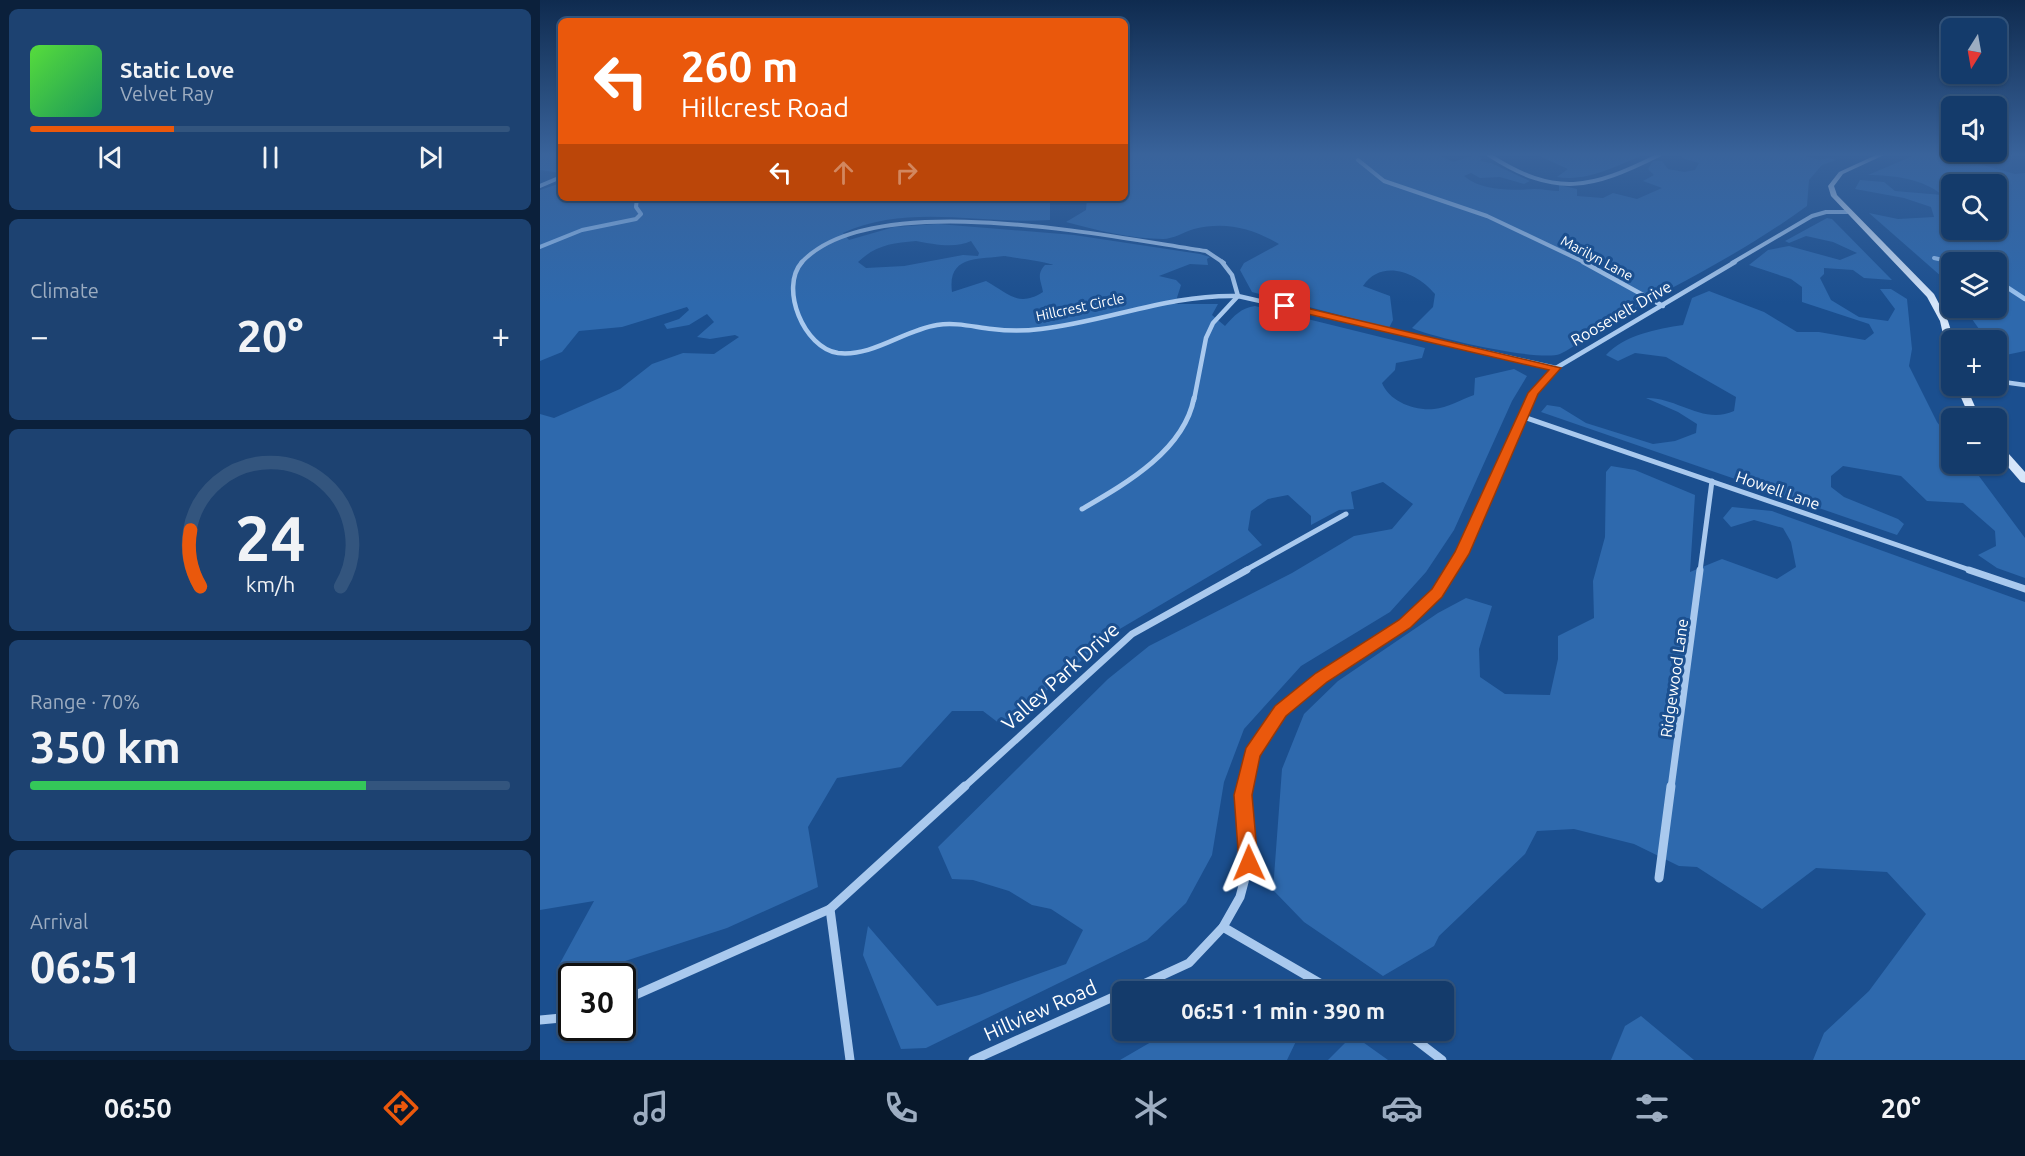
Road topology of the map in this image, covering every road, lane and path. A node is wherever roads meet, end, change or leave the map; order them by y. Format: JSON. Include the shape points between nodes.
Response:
{"nodes":[{"id":1,"x":1454,"y":204,"type":"edge"},
{"id":2,"x":1840,"y":204,"type":"edge"},
{"id":3,"x":1846,"y":212,"type":"junction"},
{"id":4,"x":1238,"y":296,"type":"junction"},
{"id":5,"x":1663,"y":306,"type":"junction"},
{"id":6,"x":1945,"y":330,"type":"edge"},
{"id":7,"x":1556,"y":368,"type":"junction"},
{"id":8,"x":2007,"y":383,"type":"edge"},
{"id":9,"x":2025,"y":385,"type":"edge"},
{"id":10,"x":1521,"y":416,"type":"junction"},
{"id":11,"x":2007,"y":459,"type":"edge"},
{"id":12,"x":2025,"y":479,"type":"edge"},
{"id":13,"x":1712,"y":482,"type":"junction"},
{"id":14,"x":1082,"y":509,"type":"dead end"},
{"id":15,"x":1346,"y":514,"type":"dead end"},
{"id":16,"x":2025,"y":590,"type":"edge"},
{"id":17,"x":1659,"y":878,"type":"dead end"},
{"id":18,"x":830,"y":909,"type":"junction"},
{"id":19,"x":1223,"y":927,"type":"junction"},
{"id":20,"x":1150,"y":981,"type":"edge"},
{"id":21,"x":1316,"y":981,"type":"edge"},
{"id":22,"x":636,"y":994,"type":"edge"},
{"id":23,"x":1112,"y":997,"type":"edge"},
{"id":24,"x":558,"y":1018,"type":"edge"},
{"id":25,"x":540,"y":1020,"type":"edge"},
{"id":26,"x":1417,"y":1041,"type":"edge"},
{"id":27,"x":850,"y":1060,"type":"edge"},
{"id":28,"x":973,"y":1060,"type":"edge"},
{"id":29,"x":1442,"y":1060,"type":"edge"}],
"edges":[{"from":1,"to":5,"type":"street","name":"Marilyn Lane","via":[[1488,216],[1575,258]]},
{"from":2,"to":3,"type":"main road"},
{"from":3,"to":5,"type":"street","name":"Roosevelt Drive","via":[[1812,216]]},
{"from":3,"to":6,"type":"main road","via":[[1931,296]]},
{"from":4,"to":4,"type":"street","name":"Hillcrest Circle","via":[[1198,294],[1043,329],[1001,330],[943,324],[849,353],[815,344],[797,309],[793,274],[808,254],[831,241],[890,222],[929,220],[1040,228],[1206,251],[1225,264]]},
{"from":4,"to":7,"type":"street","name":"Hillcrest Circle"},
{"from":4,"to":14,"type":"street","via":[[1211,326],[1198,361],[1191,411],[1173,442],[1134,476]]},
{"from":5,"to":7,"type":"street","name":"Roosevelt Drive"},
{"from":7,"to":10,"type":"street","name":"Roosevelt Drive","via":[[1533,393]]},
{"from":8,"to":9,"type":"street"},
{"from":10,"to":13,"type":"street","name":"Howell Lane"},
{"from":10,"to":19,"type":"street","name":"Roosevelt Drive","via":[[1462,554],[1437,593],[1404,624],[1321,678],[1281,711],[1252,753],[1243,795],[1249,863],[1240,897]]},
{"from":11,"to":12,"type":"main road"},
{"from":13,"to":16,"type":"street","name":"Howell Lane"},
{"from":13,"to":17,"type":"street","name":"Ridgewood Lane"},
{"from":15,"to":18,"type":"street","name":"Valley Park Drive","via":[[1132,634]]},
{"from":18,"to":22,"type":"street","name":"Valley Park Drive"},
{"from":18,"to":27,"type":"street"},
{"from":19,"to":20,"type":"street","via":[[1189,963]]},
{"from":19,"to":21,"type":"street"},
{"from":23,"to":28,"type":"street","name":"Hillview Road"},
{"from":24,"to":25,"type":"street"},
{"from":26,"to":29,"type":"street"}]}
